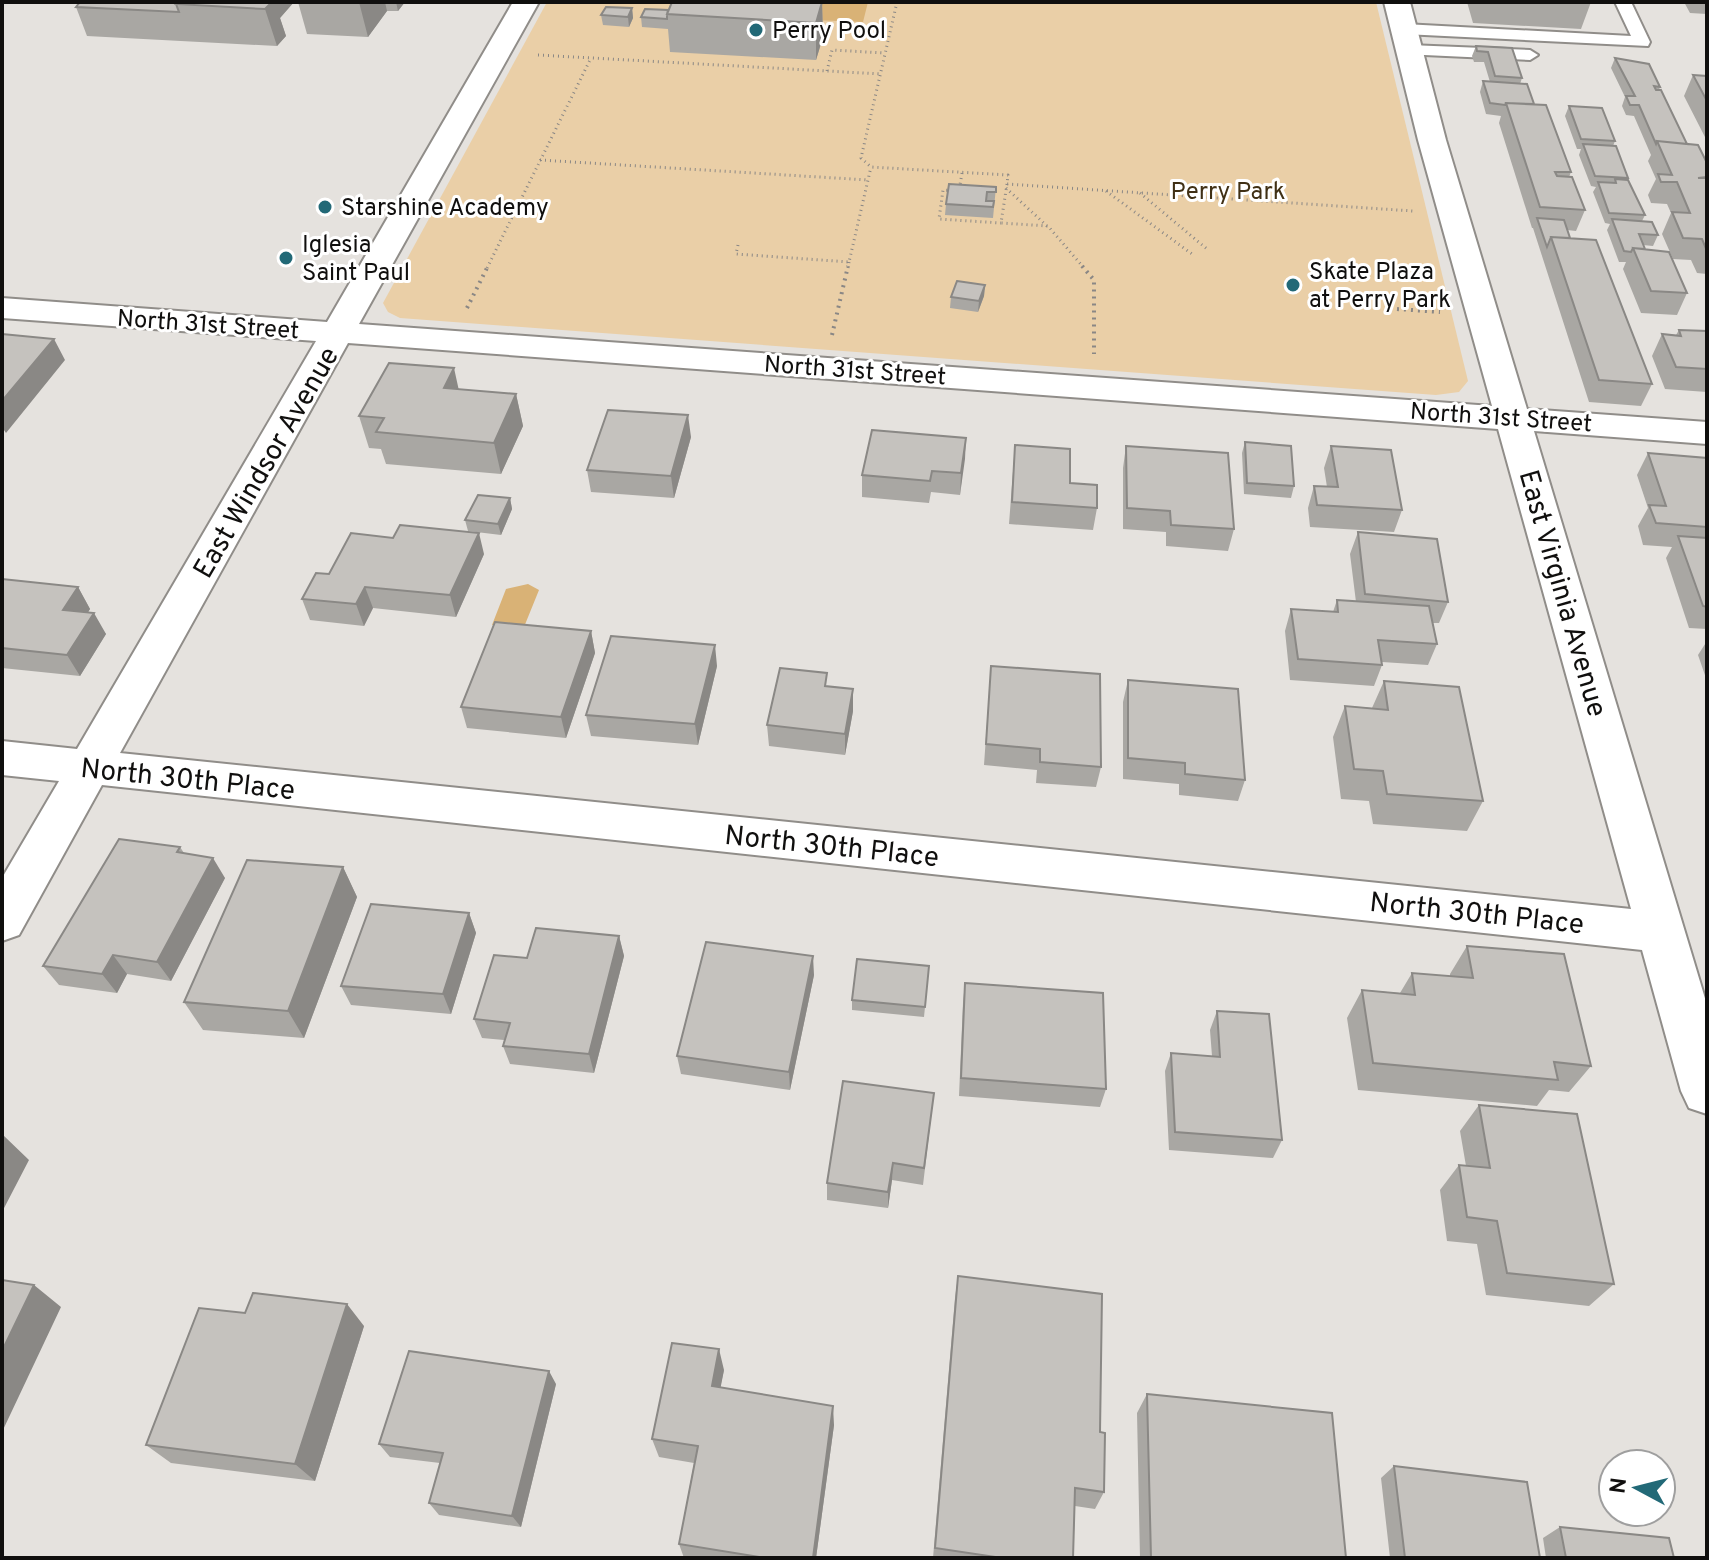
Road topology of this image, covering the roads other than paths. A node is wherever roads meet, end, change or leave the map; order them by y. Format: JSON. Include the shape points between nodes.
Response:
{"nodes":[{"id":1,"x":526,"y":2,"type":"edge"},
{"id":2,"x":1623,"y":2,"type":"edge"},
{"id":3,"x":1403,"y":27,"type":"edge"},
{"id":4,"x":1530,"y":55,"type":"dead end"},
{"id":5,"x":2,"y":308,"type":"edge"},
{"id":6,"x":338,"y":334,"type":"junction"},
{"id":7,"x":1513,"y":417,"type":"junction"},
{"id":8,"x":1707,"y":433,"type":"edge"},
{"id":9,"x":2,"y":758,"type":"edge"},
{"id":10,"x":89,"y":767,"type":"junction"},
{"id":11,"x":2,"y":921,"type":"edge"},
{"id":12,"x":1662,"y":932,"type":"junction"},
{"id":13,"x":1707,"y":1091,"type":"edge"}],
"edges":[{"from":1,"to":6,"type":"street","name":"East Windsor Avenue"},
{"from":2,"to":3,"type":"lane","via":[[1642,42]]},
{"from":3,"to":4,"type":"lane"},
{"from":3,"to":7,"type":"street","name":"East Virginia Avenue"},
{"from":5,"to":6,"type":"street","name":"North 31st Street"},
{"from":6,"to":7,"type":"street","name":"North 31st Street"},
{"from":6,"to":10,"type":"street","name":"East Windsor Avenue"},
{"from":7,"to":8,"type":"street","name":"North 31st Street"},
{"from":7,"to":12,"type":"street","name":"East Virginia Avenue"},
{"from":9,"to":10,"type":"street","name":"North 30th Place"},
{"from":10,"to":11,"type":"street","name":"East Windsor Avenue"},
{"from":10,"to":12,"type":"street","name":"North 30th Place"},
{"from":12,"to":13,"type":"street","name":"East Virginia Avenue"}]}
